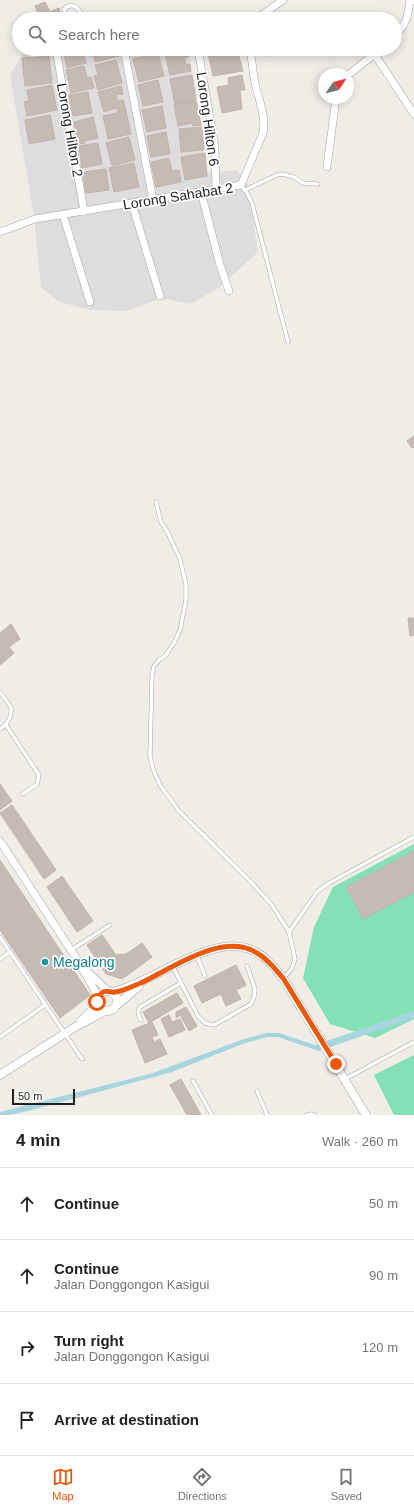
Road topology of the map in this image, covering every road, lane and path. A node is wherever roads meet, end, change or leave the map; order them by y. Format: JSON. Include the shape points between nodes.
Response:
{"nodes":[{"id":1,"x":283,"y":0,"type":"edge"},
{"id":2,"x":412,"y":0,"type":"edge"},
{"id":3,"x":65,"y":12,"type":"edge"},
{"id":4,"x":81,"y":12,"type":"edge"},
{"id":5,"x":266,"y":12,"type":"edge"},
{"id":6,"x":402,"y":28,"type":"edge"},
{"id":7,"x":57,"y":56,"type":"edge"},
{"id":8,"x":125,"y":56,"type":"edge"},
{"id":9,"x":199,"y":56,"type":"edge"},
{"id":10,"x":251,"y":56,"type":"edge"},
{"id":11,"x":374,"y":56,"type":"edge"},
{"id":12,"x":376,"y":56,"type":"edge"},
{"id":13,"x":354,"y":71,"type":"edge"},
{"id":14,"x":335,"y":104,"type":"edge"},
{"id":15,"x":414,"y":114,"type":"edge"},
{"id":16,"x":327,"y":167,"type":"dead end"},
{"id":17,"x":318,"y":184,"type":"dead end"},
{"id":18,"x":243,"y":188,"type":"junction"},
{"id":19,"x":216,"y":190,"type":"junction"},
{"id":20,"x":201,"y":192,"type":"junction"},
{"id":21,"x":153,"y":200,"type":"junction"},
{"id":22,"x":132,"y":204,"type":"junction"},
{"id":23,"x":84,"y":211,"type":"junction"},
{"id":24,"x":63,"y":215,"type":"junction"},
{"id":25,"x":0,"y":232,"type":"edge"},
{"id":26,"x":229,"y":291,"type":"dead end"},
{"id":27,"x":160,"y":296,"type":"dead end"},
{"id":28,"x":90,"y":302,"type":"dead end"},
{"id":29,"x":288,"y":342,"type":"dead end"},
{"id":30,"x":156,"y":502,"type":"dead end"},
{"id":31,"x":0,"y":692,"type":"edge"},
{"id":32,"x":6,"y":725,"type":"junction"},
{"id":33,"x":0,"y":729,"type":"edge"},
{"id":34,"x":23,"y":794,"type":"dead end"},
{"id":35,"x":414,"y":837,"type":"edge"},
{"id":36,"x":0,"y":841,"type":"edge"},
{"id":37,"x":110,"y":925,"type":"dead end"},
{"id":38,"x":289,"y":932,"type":"junction"},
{"id":39,"x":0,"y":937,"type":"edge"},
{"id":40,"x":71,"y":950,"type":"junction"},
{"id":41,"x":10,"y":952,"type":"junction"},
{"id":42,"x":197,"y":956,"type":"junction"},
{"id":43,"x":0,"y":959,"type":"edge"},
{"id":44,"x":78,"y":961,"type":"junction"},
{"id":45,"x":172,"y":966,"type":"junction"},
{"id":46,"x":248,"y":966,"type":"dead end"},
{"id":47,"x":205,"y":976,"type":"dead end"},
{"id":48,"x":283,"y":978,"type":"junction"},
{"id":49,"x":145,"y":981,"type":"junction"},
{"id":50,"x":181,"y":983,"type":"junction"},
{"id":51,"x":110,"y":992,"type":"junction"},
{"id":52,"x":98,"y":1002,"type":"junction"},
{"id":53,"x":45,"y":1005,"type":"junction"},
{"id":54,"x":117,"y":1005,"type":"junction"},
{"id":55,"x":105,"y":1011,"type":"junction"},
{"id":56,"x":141,"y":1020,"type":"dead end"},
{"id":57,"x":75,"y":1027,"type":"junction"},
{"id":58,"x":64,"y":1034,"type":"junction"},
{"id":59,"x":0,"y":1037,"type":"edge"},
{"id":60,"x":414,"y":1042,"type":"edge"},
{"id":61,"x":82,"y":1060,"type":"dead end"},
{"id":62,"x":0,"y":1075,"type":"edge"},
{"id":63,"x":345,"y":1079,"type":"junction"},
{"id":64,"x":193,"y":1081,"type":"dead end"},
{"id":65,"x":257,"y":1091,"type":"dead end"},
{"id":66,"x":212,"y":1115,"type":"edge"},
{"id":67,"x":267,"y":1115,"type":"edge"},
{"id":68,"x":308,"y":1115,"type":"edge"},
{"id":69,"x":314,"y":1115,"type":"edge"},
{"id":70,"x":366,"y":1115,"type":"edge"}],
"edges":[{"from":1,"to":5,"type":"street"},
{"from":2,"to":6,"type":"street","via":[[408,19]]},
{"from":3,"to":4,"type":"lane","via":[[64,9],[70,4],[74,4]]},
{"from":7,"to":23,"type":"street","name":"Lorong Hilton 2"},
{"from":8,"to":21,"type":"street"},
{"from":9,"to":19,"type":"street","name":"Lorong Hilton 6","via":[[215,147]]},
{"from":10,"to":18,"type":"street","name":"Lorong Sahabat 2","via":[[264,124]]},
{"from":11,"to":13,"type":"street"},
{"from":12,"to":15,"type":"street"},
{"from":14,"to":16,"type":"street"},
{"from":17,"to":18,"type":"lane","via":[[303,183],[283,174]]},
{"from":18,"to":19,"type":"street","name":"Lorong Sahabat 2"},
{"from":18,"to":29,"type":"lane","via":[[252,203]]},
{"from":19,"to":20,"type":"street","name":"Lorong Sahabat 2"},
{"from":20,"to":21,"type":"street","name":"Lorong Sahabat 2"},
{"from":20,"to":26,"type":"street"},
{"from":21,"to":22,"type":"street","name":"Lorong Sahabat 2"},
{"from":22,"to":23,"type":"street","name":"Lorong Sahabat 2"},
{"from":22,"to":27,"type":"street"},
{"from":23,"to":24,"type":"street","name":"Lorong Sahabat 2"},
{"from":24,"to":25,"type":"street","name":"Lorong Sahabat 2","via":[[34,219]]},
{"from":24,"to":28,"type":"street"},
{"from":30,"to":38,"type":"lane","via":[[161,522],[180,559],[186,585],[186,600],[180,630],[166,655],[154,666],[152,676],[150,756],[153,769],[160,785],[176,806],[272,905]]},
{"from":31,"to":32,"type":"lane","via":[[11,710]]},
{"from":32,"to":33,"type":"lane"},
{"from":32,"to":34,"type":"lane","via":[[39,776],[37,784]]},
{"from":35,"to":38,"type":"lane","via":[[317,892]]},
{"from":36,"to":40,"type":"street"},
{"from":37,"to":40,"type":"lane"},
{"from":38,"to":48,"type":"lane","via":[[295,959],[292,968]]},
{"from":39,"to":41,"type":"lane"},
{"from":40,"to":44,"type":"street"},
{"from":41,"to":43,"type":"lane"},
{"from":41,"to":53,"type":"lane"},
{"from":42,"to":45,"type":"street"},
{"from":42,"to":47,"type":"lane"},
{"from":42,"to":48,"type":"street","via":[[222,947],[248,948],[264,958]]},
{"from":44,"to":51,"type":"street"},
{"from":44,"to":52,"type":"street"},
{"from":45,"to":49,"type":"street"},
{"from":45,"to":50,"type":"lane"},
{"from":46,"to":50,"type":"lane","via":[[255,989],[251,1004],[214,1024],[205,1023],[198,1016]]},
{"from":48,"to":63,"type":"street"},
{"from":49,"to":51,"type":"street","via":[[130,988]]},
{"from":49,"to":54,"type":"street"},
{"from":50,"to":56,"type":"lane","via":[[140,1007],[138,1014]]},
{"from":51,"to":52,"type":"street","via":[[102,993]]},
{"from":51,"to":54,"type":"street","via":[[118,999]]},
{"from":52,"to":55,"type":"street","via":[[100,1008]]},
{"from":52,"to":57,"type":"street"},
{"from":53,"to":58,"type":"lane"},
{"from":53,"to":59,"type":"lane"},
{"from":54,"to":55,"type":"street","via":[[111,1011]]},
{"from":55,"to":57,"type":"street"},
{"from":57,"to":58,"type":"street"},
{"from":58,"to":61,"type":"lane"},
{"from":58,"to":62,"type":"street"},
{"from":60,"to":63,"type":"lane"},
{"from":63,"to":70,"type":"street"},
{"from":64,"to":66,"type":"lane"},
{"from":65,"to":67,"type":"lane"},
{"from":68,"to":69,"type":"lane"}]}
